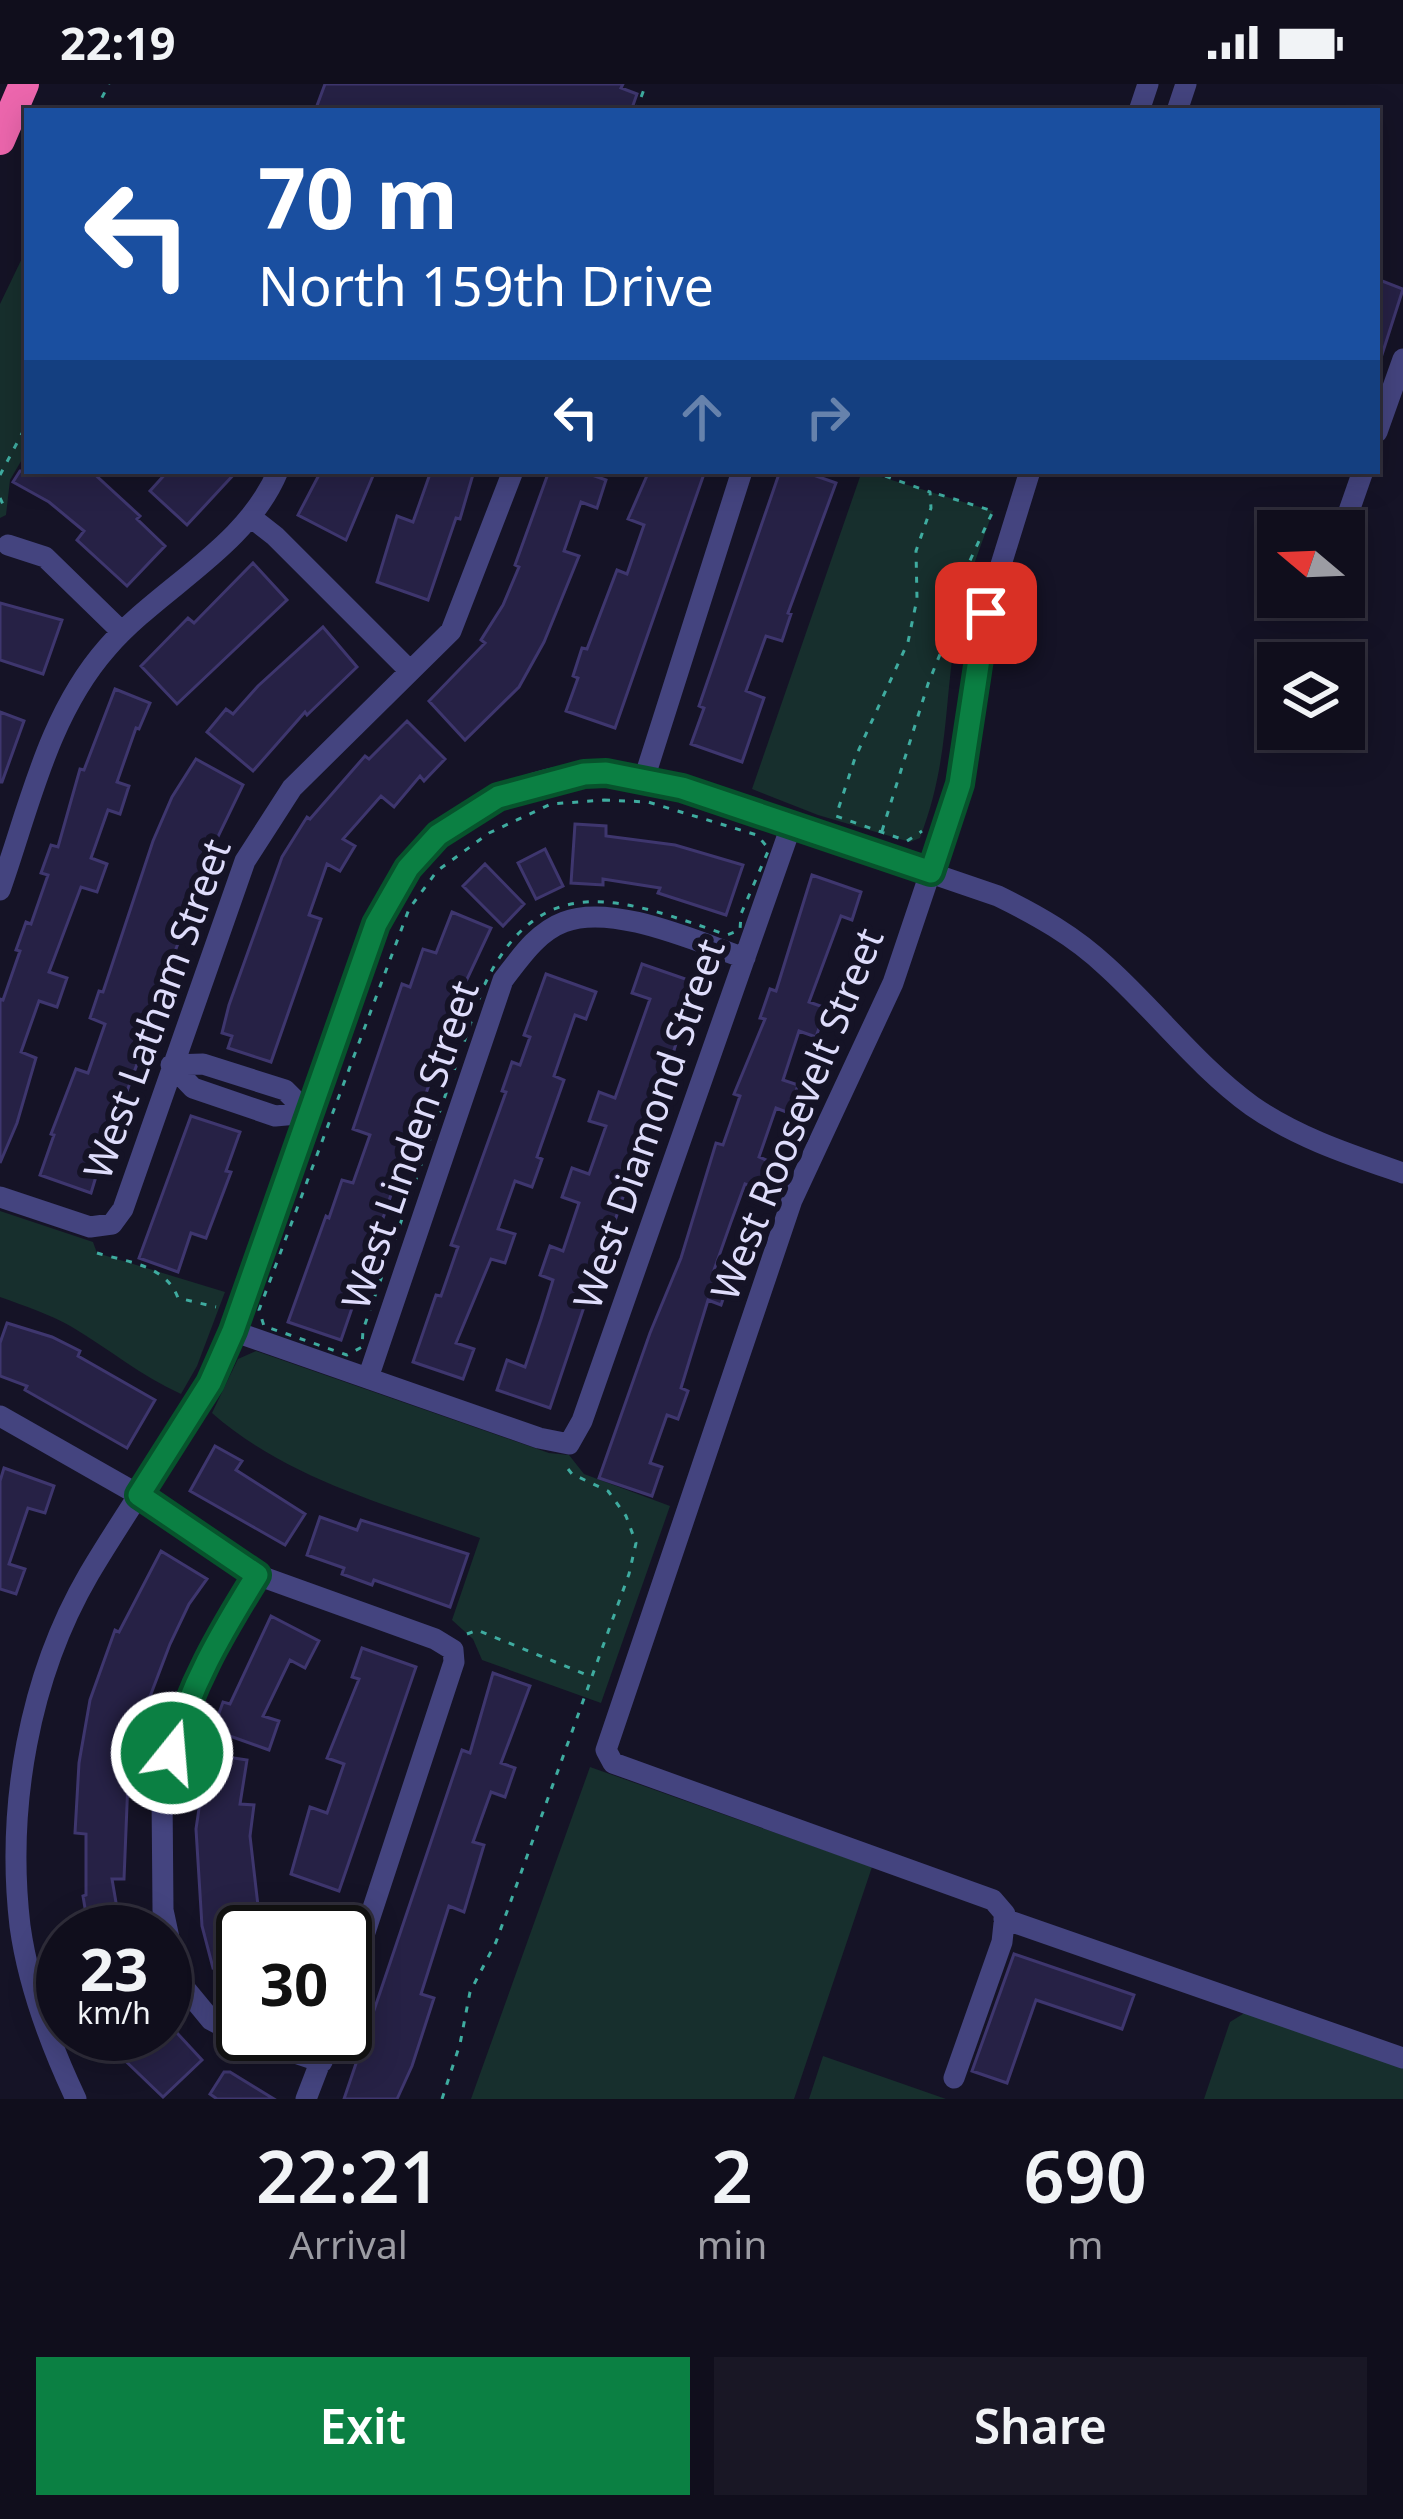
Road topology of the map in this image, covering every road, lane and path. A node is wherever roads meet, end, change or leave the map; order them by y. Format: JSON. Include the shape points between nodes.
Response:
{"nodes":[{"id":1,"x":24,"y":84,"type":"edge"},
{"id":2,"x":0,"y":140,"type":"edge"},
{"id":3,"x":1403,"y":359,"type":"edge"},
{"id":4,"x":1380,"y":424,"type":"edge"},
{"id":5,"x":24,"y":430,"type":"edge"},
{"id":6,"x":276,"y":474,"type":"edge"},
{"id":7,"x":512,"y":474,"type":"edge"},
{"id":8,"x":741,"y":474,"type":"edge"},
{"id":9,"x":880,"y":474,"type":"edge"},
{"id":10,"x":1029,"y":474,"type":"edge"},
{"id":11,"x":1362,"y":474,"type":"edge"},
{"id":12,"x":0,"y":476,"type":"edge"},
{"id":13,"x":926,"y":490,"type":"junction"},
{"id":14,"x":0,"y":498,"type":"edge"},
{"id":15,"x":1349,"y":510,"type":"edge"},
{"id":16,"x":6,"y":511,"type":"dead end"},
{"id":17,"x":252,"y":518,"type":"junction"},
{"id":18,"x":8,"y":545,"type":"dead end"},
{"id":19,"x":122,"y":632,"type":"junction"},
{"id":20,"x":408,"y":669,"type":"junction"},
{"id":21,"x":644,"y":779,"type":"junction"},
{"id":22,"x":0,"y":818,"type":"edge"},
{"id":23,"x":925,"y":824,"type":"dead end"},
{"id":24,"x":23,"y":826,"type":"junction"},
{"id":25,"x":791,"y":826,"type":"junction"},
{"id":26,"x":881,"y":833,"type":"junction"},
{"id":27,"x":931,"y":872,"type":"junction"},
{"id":28,"x":0,"y":890,"type":"edge"},
{"id":29,"x":745,"y":958,"type":"junction"},
{"id":30,"x":171,"y":1065,"type":"junction"},
{"id":31,"x":308,"y":1113,"type":"junction"},
{"id":32,"x":1403,"y":1174,"type":"edge"},
{"id":33,"x":0,"y":1197,"type":"edge"},
{"id":34,"x":97,"y":1253,"type":"dead end"},
{"id":35,"x":216,"y":1307,"type":"dead end"},
{"id":36,"x":233,"y":1331,"type":"junction"},
{"id":37,"x":368,"y":1378,"type":"junction"},
{"id":38,"x":0,"y":1416,"type":"edge"},
{"id":39,"x":564,"y":1451,"type":"junction"},
{"id":40,"x":139,"y":1495,"type":"junction"},
{"id":41,"x":257,"y":1575,"type":"junction"},
{"id":42,"x":459,"y":1642,"type":"junction"},
{"id":43,"x":592,"y":1677,"type":"junction"},
{"id":44,"x":372,"y":1911,"type":"edge"},
{"id":45,"x":1004,"y":1919,"type":"junction"},
{"id":46,"x":1403,"y":2058,"type":"edge"},
{"id":47,"x":322,"y":2062,"type":"joint"},
{"id":48,"x":954,"y":2078,"type":"dead end"},
{"id":49,"x":76,"y":2099,"type":"edge"},
{"id":50,"x":306,"y":2099,"type":"edge"},
{"id":51,"x":442,"y":2099,"type":"edge"}],
"edges":[{"from":1,"to":2,"type":"highway"},
{"from":3,"to":4,"type":"street"},
{"from":5,"to":12,"type":"path"},
{"from":6,"to":17,"type":"street"},
{"from":7,"to":20,"type":"street","name":"West Latham Street","via":[[451,631]]},
{"from":8,"to":21,"type":"street"},
{"from":9,"to":13,"type":"path"},
{"from":10,"to":27,"type":"street","name":"West Roosevelt Street","via":[[986,613],[963,772]]},
{"from":11,"to":15,"type":"street"},
{"from":13,"to":26,"type":"path","via":[[931,508],[916,550],[908,642],[836,816]]},
{"from":13,"to":26,"type":"path","via":[[992,512]]},
{"from":14,"to":16,"type":"path"},
{"from":17,"to":19,"type":"street"},
{"from":17,"to":20,"type":"street"},
{"from":18,"to":19,"type":"street","via":[[45,556]]},
{"from":19,"to":24,"type":"street","via":[[66,704]]},
{"from":20,"to":30,"type":"street","name":"West Latham Street","via":[[262,829]]},
{"from":21,"to":25,"type":"street"},
{"from":21,"to":31,"type":"street","via":[[584,774],[540,783],[498,797],[438,835],[376,924]]},
{"from":22,"to":24,"type":"street"},
{"from":23,"to":26,"type":"path","via":[[908,841]]},
{"from":24,"to":28,"type":"street"},
{"from":25,"to":27,"type":"street"},
{"from":25,"to":29,"type":"street","name":"West Diamond Street"},
{"from":27,"to":32,"type":"street","via":[[998,896],[1068,935],[1255,1108]]},
{"from":27,"to":45,"type":"street","name":"West Roosevelt Street","via":[[892,983],[792,1200],[605,1750],[613,1763],[993,1900]]},
{"from":29,"to":37,"type":"street","name":"West Linden Street","via":[[596,916],[563,922],[532,942],[503,980]]},
{"from":29,"to":39,"type":"street","name":"West Diamond Street","via":[[582,1420]]},
{"from":30,"to":31,"type":"street","via":[[202,1064],[284,1090]]},
{"from":30,"to":33,"type":"street","name":"West Latham Street","via":[[112,1224],[90,1226]]},
{"from":31,"to":36,"type":"street"},
{"from":34,"to":35,"type":"path","via":[[160,1273],[178,1298]]},
{"from":36,"to":37,"type":"street"},
{"from":36,"to":40,"type":"street"},
{"from":37,"to":39,"type":"street"},
{"from":38,"to":40,"type":"street"},
{"from":39,"to":43,"type":"path","via":[[572,1474],[608,1491],[636,1544]]},
{"from":40,"to":41,"type":"street"},
{"from":40,"to":49,"type":"street","via":[[66,1623],[39,1688],[24,1764],[21,1928]]},
{"from":41,"to":42,"type":"street"},
{"from":41,"to":47,"type":"street","via":[[183,1712],[162,1794],[163,1910],[178,1980],[212,2020]]},
{"from":42,"to":43,"type":"path","via":[[477,1630]]},
{"from":42,"to":44,"type":"street"},
{"from":43,"to":51,"type":"path","via":[[496,1942],[470,1992]]},
{"from":45,"to":46,"type":"street"},
{"from":45,"to":48,"type":"street"},
{"from":47,"to":50,"type":"street"}]}
